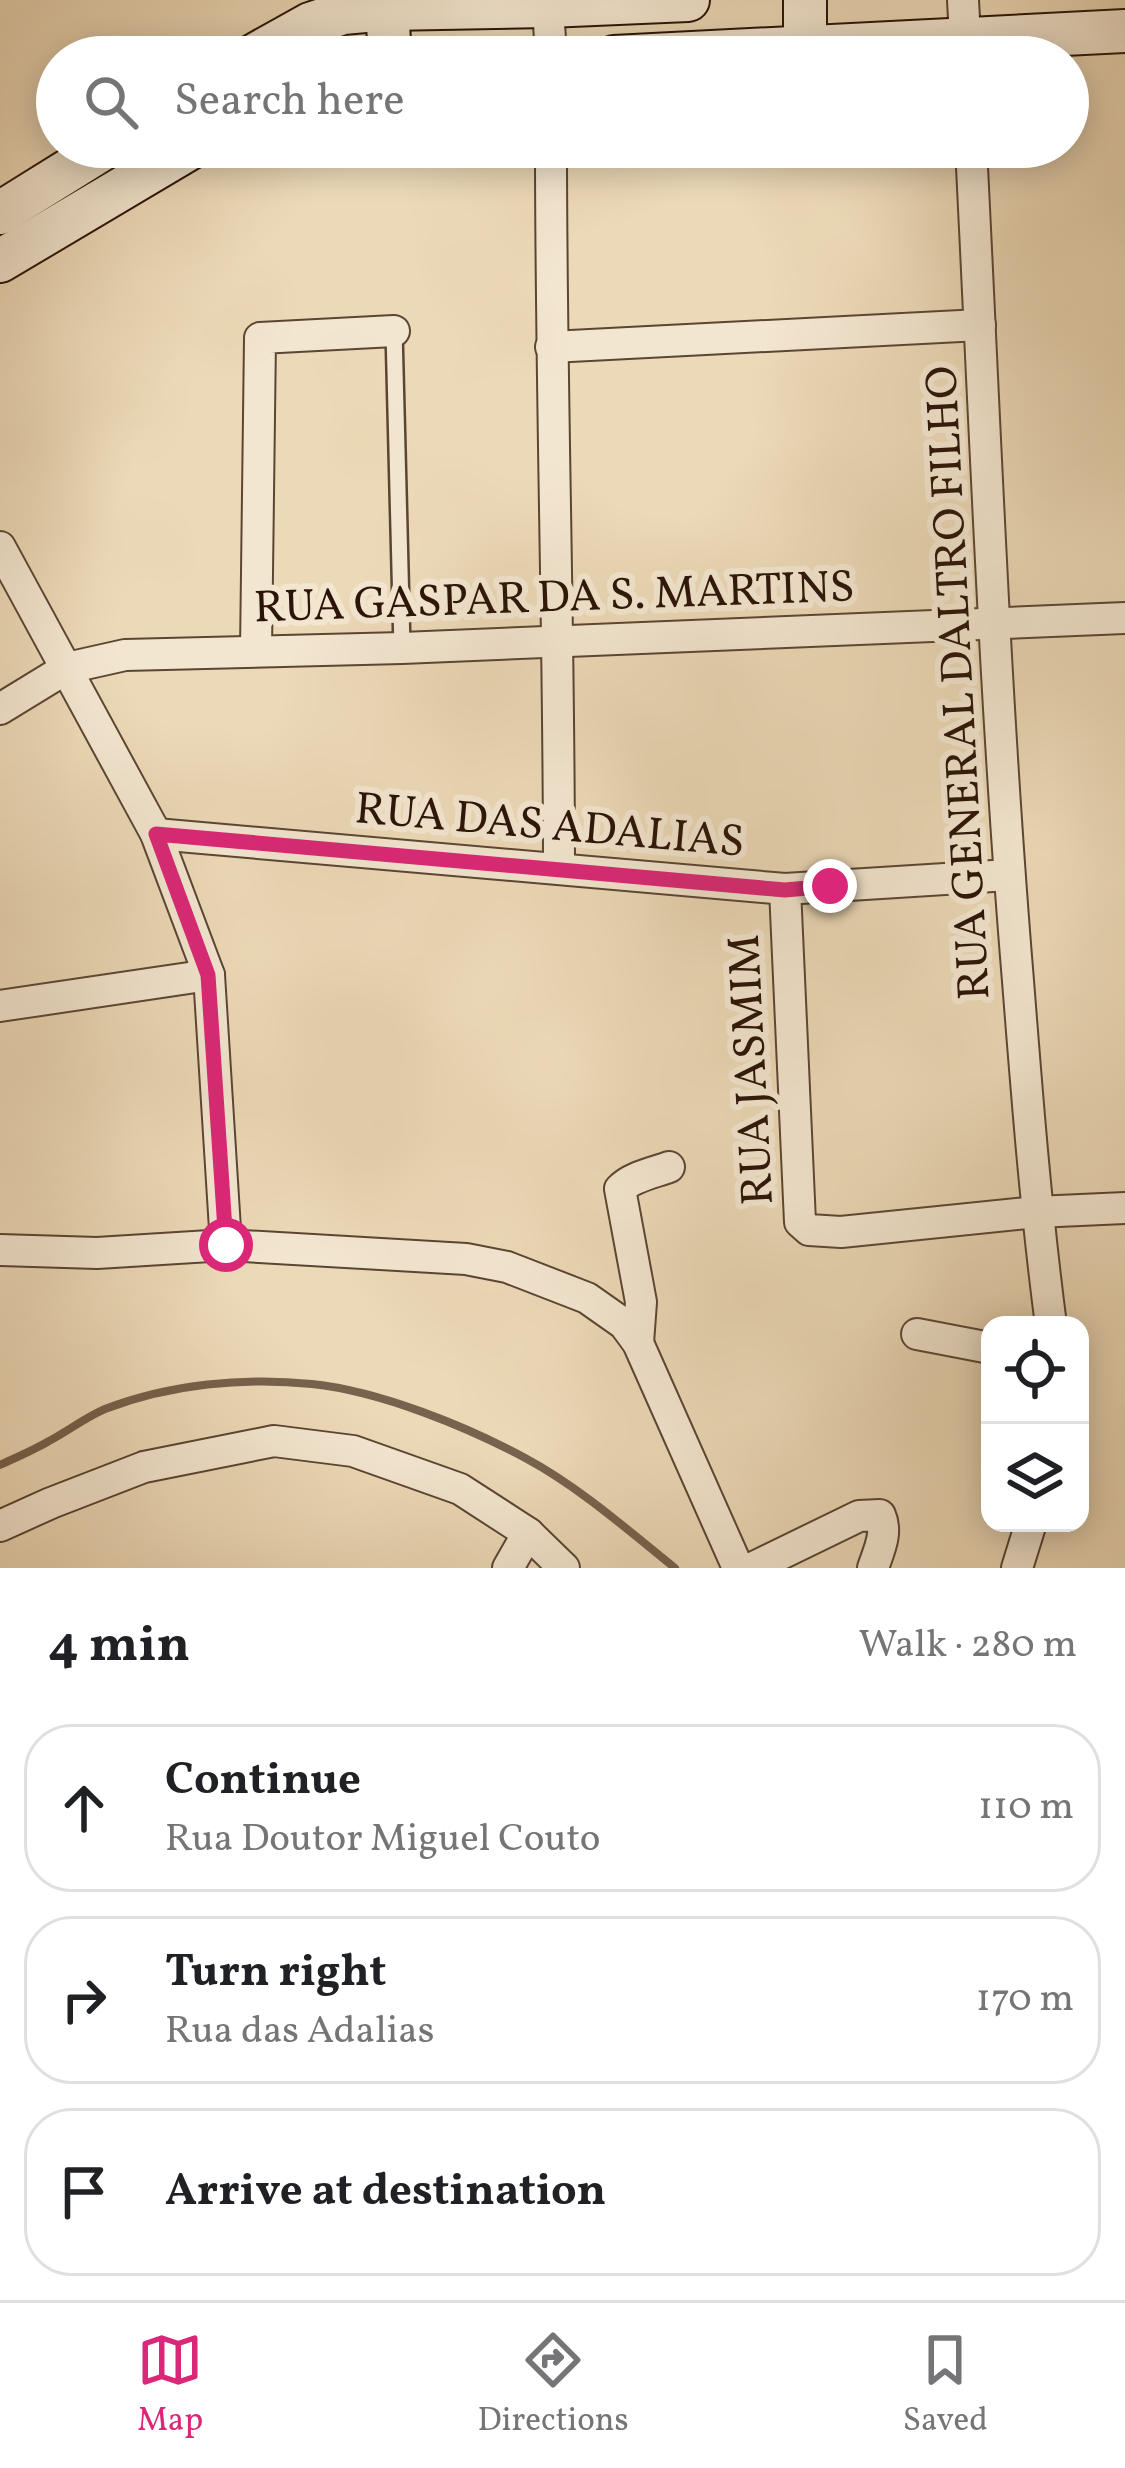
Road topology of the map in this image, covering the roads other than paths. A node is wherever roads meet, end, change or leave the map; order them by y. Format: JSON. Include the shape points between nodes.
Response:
{"nodes":[{"id":1,"x":688,"y":0,"type":"edge"},
{"id":2,"x":805,"y":0,"type":"edge"},
{"id":3,"x":385,"y":4,"type":"edge"},
{"id":4,"x":448,"y":4,"type":"edge"},
{"id":5,"x":548,"y":6,"type":"junction"},
{"id":6,"x":965,"y":32,"type":"edge"},
{"id":7,"x":1125,"y":32,"type":"edge"},
{"id":8,"x":290,"y":36,"type":"edge"},
{"id":9,"x":388,"y":36,"type":"edge"},
{"id":10,"x":550,"y":36,"type":"edge"},
{"id":11,"x":805,"y":36,"type":"edge"},
{"id":12,"x":922,"y":36,"type":"edge"},
{"id":13,"x":72,"y":168,"type":"edge"},
{"id":14,"x":157,"y":168,"type":"edge"},
{"id":15,"x":551,"y":168,"type":"edge"},
{"id":16,"x":971,"y":168,"type":"edge"},
{"id":17,"x":0,"y":213,"type":"edge"},
{"id":18,"x":0,"y":261,"type":"edge"},
{"id":19,"x":980,"y":325,"type":"junction"},
{"id":20,"x":394,"y":331,"type":"joint"},
{"id":21,"x":551,"y":347,"type":"junction"},
{"id":22,"x":0,"y":547,"type":"edge"},
{"id":23,"x":1125,"y":618,"type":"edge"},
{"id":24,"x":993,"y":623,"type":"junction"},
{"id":25,"x":559,"y":641,"type":"junction"},
{"id":26,"x":402,"y":648,"type":"junction"},
{"id":27,"x":256,"y":651,"type":"junction"},
{"id":28,"x":67,"y":668,"type":"junction"},
{"id":29,"x":0,"y":709,"type":"edge"},
{"id":30,"x":156,"y":834,"type":"junction"},
{"id":31,"x":559,"y":869,"type":"junction"},
{"id":32,"x":1009,"y":875,"type":"junction"},
{"id":33,"x":785,"y":890,"type":"junction"},
{"id":34,"x":208,"y":975,"type":"junction"},
{"id":35,"x":0,"y":1006,"type":"edge"},
{"id":36,"x":669,"y":1168,"type":"dead end"},
{"id":37,"x":1125,"y":1208,"type":"edge"},
{"id":38,"x":1036,"y":1212,"type":"junction"},
{"id":39,"x":226,"y":1245,"type":"junction"},
{"id":40,"x":0,"y":1250,"type":"edge"},
{"id":41,"x":1050,"y":1316,"type":"edge"},
{"id":42,"x":916,"y":1334,"type":"dead end"},
{"id":43,"x":638,"y":1343,"type":"junction"},
{"id":44,"x":981,"y":1346,"type":"edge"},
{"id":45,"x":0,"y":1526,"type":"edge"},
{"id":46,"x":1028,"y":1532,"type":"edge"},
{"id":47,"x":528,"y":1533,"type":"junction"},
{"id":48,"x":508,"y":1568,"type":"edge"},
{"id":49,"x":565,"y":1568,"type":"edge"},
{"id":50,"x":738,"y":1568,"type":"edge"},
{"id":51,"x":752,"y":1568,"type":"edge"},
{"id":52,"x":873,"y":1568,"type":"edge"},
{"id":53,"x":1017,"y":1568,"type":"edge"}],
"edges":[{"from":1,"to":5,"type":"main road"},
{"from":2,"to":11,"type":"main road"},
{"from":3,"to":4,"type":"main road"},
{"from":3,"to":8,"type":"main road"},
{"from":3,"to":9,"type":"main road"},
{"from":4,"to":5,"type":"main road"},
{"from":5,"to":10,"type":"street"},
{"from":6,"to":7,"type":"main road"},
{"from":6,"to":12,"type":"main road"},
{"from":13,"to":17,"type":"main road"},
{"from":14,"to":18,"type":"main road"},
{"from":15,"to":21,"type":"street"},
{"from":16,"to":19,"type":"street","name":"RUA GENERAL DALTRO FILHO"},
{"from":19,"to":21,"type":"street"},
{"from":19,"to":24,"type":"street","name":"RUA GENERAL DALTRO FILHO"},
{"from":20,"to":26,"type":"lane"},
{"from":20,"to":27,"type":"street","via":[[260,338]]},
{"from":21,"to":25,"type":"street"},
{"from":22,"to":28,"type":"street"},
{"from":23,"to":24,"type":"street","name":"RUA GASPAR DA S. MARTINS"},
{"from":24,"to":25,"type":"street","name":"RUA GASPAR DA S. MARTINS"},
{"from":24,"to":32,"type":"street","name":"RUA GENERAL DALTRO FILHO"},
{"from":25,"to":26,"type":"street","name":"RUA GASPAR DA S. MARTINS"},
{"from":25,"to":31,"type":"street"},
{"from":26,"to":27,"type":"street","name":"RUA GASPAR DA S. MARTINS"},
{"from":27,"to":28,"type":"street","name":"RUA GASPAR DA S. MARTINS","via":[[125,656]]},
{"from":28,"to":29,"type":"street","name":"RUA GASPAR DA S. MARTINS"},
{"from":28,"to":30,"type":"street"},
{"from":30,"to":31,"type":"street","name":"RUA DAS ADALIAS"},
{"from":30,"to":34,"type":"street"},
{"from":31,"to":33,"type":"street","name":"RUA DAS ADALIAS"},
{"from":32,"to":33,"type":"street","name":"RUA DAS ADALIAS"},
{"from":32,"to":38,"type":"street","name":"RUA GENERAL DALTRO FILHO"},
{"from":33,"to":38,"type":"street","name":"RUA JASMIM","via":[[800,1222],[841,1232]]},
{"from":34,"to":35,"type":"street"},
{"from":34,"to":39,"type":"street"},
{"from":36,"to":43,"type":"street","via":[[620,1189],[641,1302]]},
{"from":37,"to":38,"type":"street"},
{"from":38,"to":41,"type":"street","name":"RUA GENERAL DALTRO FILHO"},
{"from":39,"to":40,"type":"street"},
{"from":39,"to":43,"type":"street","via":[[507,1268],[587,1298]]},
{"from":42,"to":44,"type":"street"},
{"from":43,"to":50,"type":"street"},
{"from":45,"to":47,"type":"street","via":[[144,1467],[274,1441],[353,1451],[460,1489]]},
{"from":46,"to":53,"type":"street"},
{"from":47,"to":48,"type":"street"},
{"from":47,"to":49,"type":"street"},
{"from":51,"to":52,"type":"street","via":[[871,1514],[884,1524]]}]}
